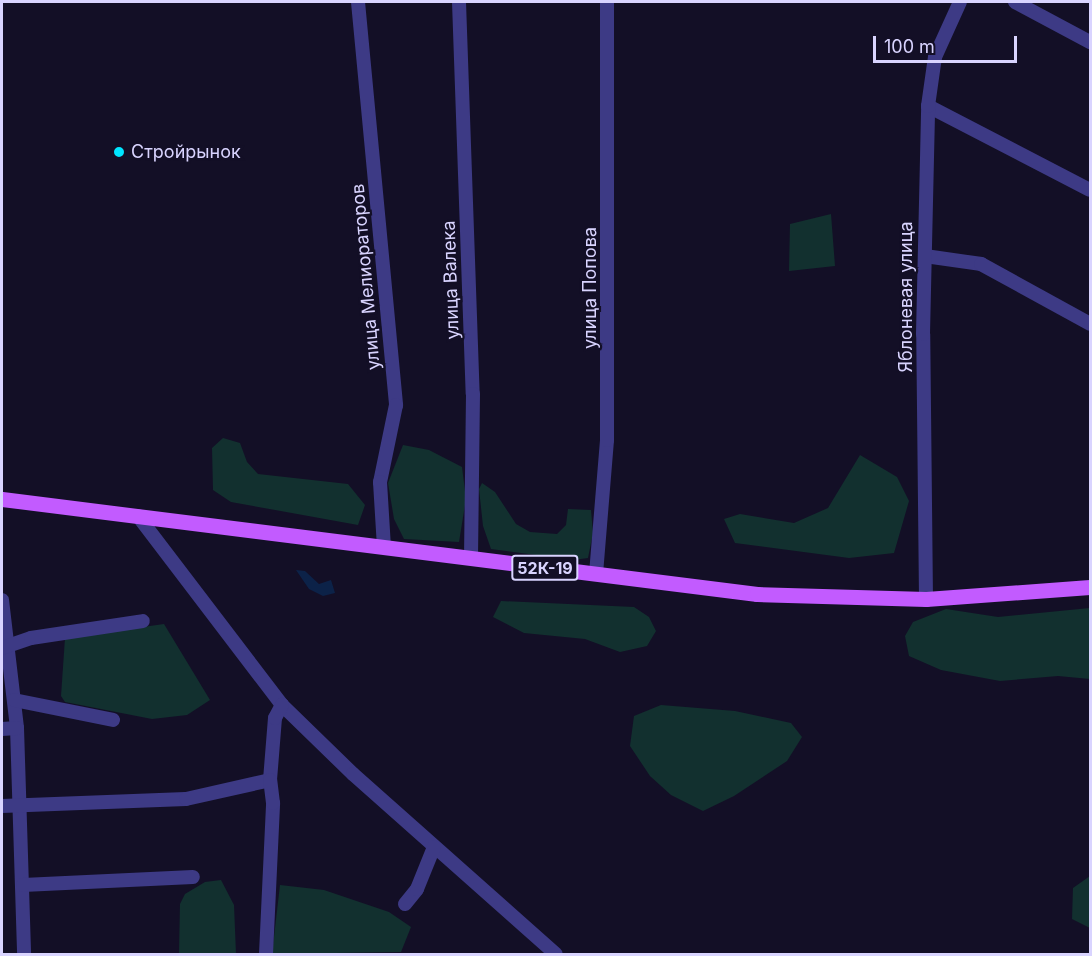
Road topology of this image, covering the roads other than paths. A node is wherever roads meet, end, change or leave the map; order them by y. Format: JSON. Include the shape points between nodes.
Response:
{"nodes":[{"id":1,"x":358,"y":2,"type":"edge"},
{"id":2,"x":459,"y":2,"type":"edge"},
{"id":3,"x":607,"y":2,"type":"edge"},
{"id":4,"x":960,"y":2,"type":"edge"},
{"id":5,"x":1015,"y":2,"type":"edge"},
{"id":6,"x":1090,"y":42,"type":"edge"},
{"id":7,"x":928,"y":106,"type":"junction"},
{"id":8,"x":1090,"y":190,"type":"edge"},
{"id":9,"x":925,"y":256,"type":"junction"},
{"id":10,"x":1090,"y":324,"type":"edge"},
{"id":11,"x":2,"y":499,"type":"edge"},
{"id":12,"x":138,"y":516,"type":"junction"},
{"id":13,"x":384,"y":547,"type":"junction"},
{"id":14,"x":471,"y":558,"type":"junction"},
{"id":15,"x":596,"y":574,"type":"junction"},
{"id":16,"x":1090,"y":588,"type":"edge"},
{"id":17,"x":926,"y":599,"type":"junction"},
{"id":18,"x":2,"y":600,"type":"edge"},
{"id":19,"x":143,"y":621,"type":"dead end"},
{"id":20,"x":5,"y":646,"type":"edge"},
{"id":21,"x":14,"y":700,"type":"junction"},
{"id":22,"x":282,"y":705,"type":"junction"},
{"id":23,"x":113,"y":720,"type":"dead end"},
{"id":24,"x":17,"y":728,"type":"junction"},
{"id":25,"x":2,"y":729,"type":"edge"},
{"id":26,"x":270,"y":780,"type":"junction"},
{"id":27,"x":21,"y":805,"type":"junction"},
{"id":28,"x":2,"y":806,"type":"edge"},
{"id":29,"x":434,"y":847,"type":"junction"},
{"id":30,"x":193,"y":877,"type":"dead end"},
{"id":31,"x":23,"y":885,"type":"junction"},
{"id":32,"x":405,"y":904,"type":"dead end"},
{"id":33,"x":24,"y":954,"type":"edge"},
{"id":34,"x":266,"y":954,"type":"edge"},
{"id":35,"x":556,"y":954,"type":"edge"}],
"edges":[{"from":1,"to":13,"type":"street","name":"улица Мелиораторов","via":[[396,405],[380,482]]},
{"from":2,"to":14,"type":"street","name":"улица Валека","via":[[473,394]]},
{"from":3,"to":15,"type":"street","name":"улица Попова","via":[[607,440]]},
{"from":4,"to":7,"type":"street","name":"Яблоневая улица","via":[[935,57]]},
{"from":5,"to":6,"type":"street"},
{"from":7,"to":8,"type":"street"},
{"from":7,"to":9,"type":"street","name":"Яблоневая улица"},
{"from":9,"to":10,"type":"street","via":[[981,264]]},
{"from":9,"to":17,"type":"street","name":"Яблоневая улица"},
{"from":11,"to":12,"type":"main road","number":"52К-19"},
{"from":12,"to":13,"type":"main road","number":"52К-19"},
{"from":12,"to":22,"type":"street"},
{"from":13,"to":14,"type":"main road","number":"52К-19"},
{"from":14,"to":15,"type":"main road","number":"52К-19"},
{"from":15,"to":17,"type":"main road","number":"52К-19","via":[[789,596]]},
{"from":16,"to":17,"type":"main road","number":"52К-19"},
{"from":18,"to":20,"type":"street"},
{"from":19,"to":20,"type":"street"},
{"from":20,"to":21,"type":"street"},
{"from":21,"to":23,"type":"street"},
{"from":21,"to":24,"type":"street"},
{"from":22,"to":26,"type":"street","via":[[275,718]]},
{"from":22,"to":29,"type":"street"},
{"from":24,"to":25,"type":"street"},
{"from":24,"to":27,"type":"street"},
{"from":26,"to":27,"type":"street","via":[[186,799]]},
{"from":26,"to":34,"type":"street","via":[[273,803]]},
{"from":27,"to":28,"type":"street"},
{"from":27,"to":31,"type":"street"},
{"from":29,"to":32,"type":"street","via":[[417,889]]},
{"from":29,"to":35,"type":"street"},
{"from":30,"to":31,"type":"street"},
{"from":31,"to":33,"type":"street"}]}
